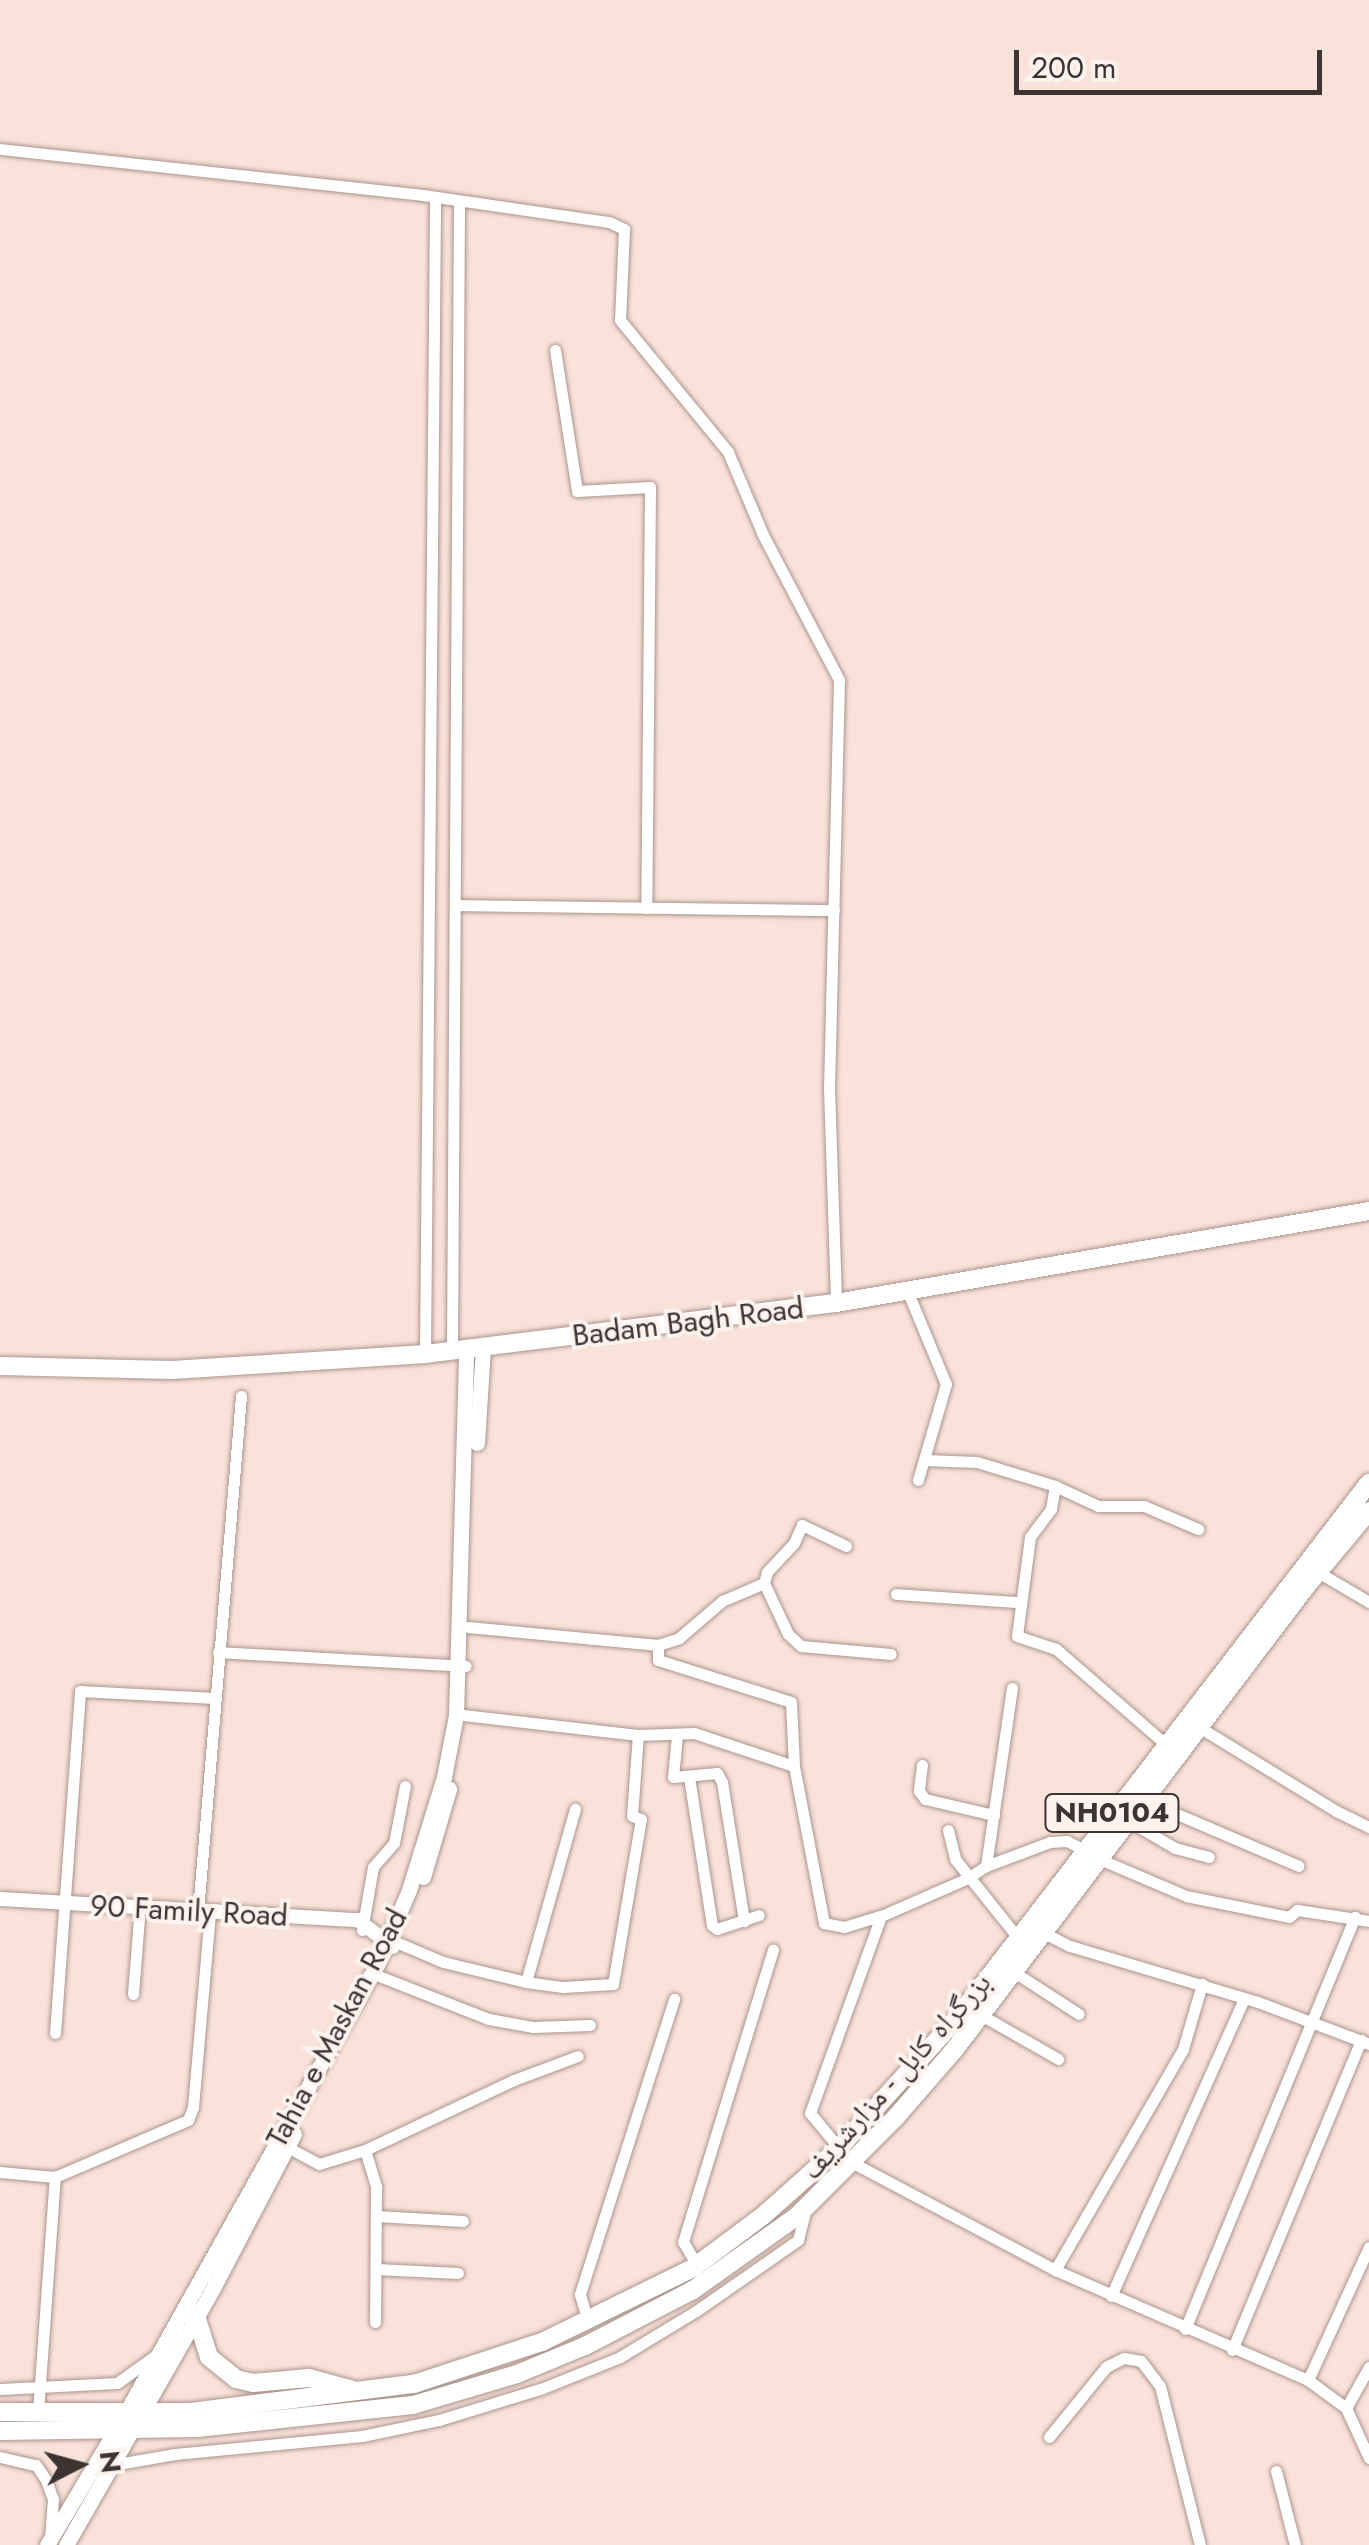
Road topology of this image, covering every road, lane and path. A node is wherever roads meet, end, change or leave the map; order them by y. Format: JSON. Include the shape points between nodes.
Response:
{"nodes":[{"id":1,"x":0,"y":150,"type":"edge"},
{"id":2,"x":435,"y":198,"type":"junction"},
{"id":3,"x":460,"y":202,"type":"junction"},
{"id":4,"x":555,"y":350,"type":"dead end"},
{"id":5,"x":455,"y":905,"type":"junction"},
{"id":6,"x":646,"y":908,"type":"junction"},
{"id":7,"x":834,"y":910,"type":"junction"},
{"id":8,"x":1369,"y":1211,"type":"edge"},
{"id":9,"x":908,"y":1290,"type":"junction"},
{"id":10,"x":836,"y":1303,"type":"junction"},
{"id":11,"x":467,"y":1348,"type":"junction"},
{"id":12,"x":425,"y":1354,"type":"junction"},
{"id":13,"x":0,"y":1366,"type":"edge"},
{"id":14,"x":242,"y":1396,"type":"dead end"},
{"id":15,"x":924,"y":1460,"type":"junction"},
{"id":16,"x":918,"y":1480,"type":"dead end"},
{"id":17,"x":1369,"y":1483,"type":"edge"},
{"id":18,"x":1055,"y":1486,"type":"junction"},
{"id":19,"x":1369,"y":1512,"type":"edge"},
{"id":20,"x":1198,"y":1529,"type":"dead end"},
{"id":21,"x":846,"y":1546,"type":"dead end"},
{"id":22,"x":1318,"y":1572,"type":"junction"},
{"id":23,"x":764,"y":1583,"type":"junction"},
{"id":24,"x":896,"y":1594,"type":"dead end"},
{"id":25,"x":1018,"y":1602,"type":"junction"},
{"id":26,"x":1369,"y":1602,"type":"edge"},
{"id":27,"x":468,"y":1627,"type":"junction"},
{"id":28,"x":658,"y":1645,"type":"junction"},
{"id":29,"x":218,"y":1652,"type":"junction"},
{"id":30,"x":891,"y":1654,"type":"dead end"},
{"id":31,"x":462,"y":1665,"type":"junction"},
{"id":32,"x":1012,"y":1688,"type":"dead end"},
{"id":33,"x":214,"y":1698,"type":"junction"},
{"id":34,"x":464,"y":1714,"type":"junction"},
{"id":35,"x":1199,"y":1727,"type":"junction"},
{"id":36,"x":638,"y":1735,"type":"junction"},
{"id":37,"x":677,"y":1735,"type":"junction"},
{"id":38,"x":1164,"y":1743,"type":"junction"},
{"id":39,"x":922,"y":1764,"type":"dead end"},
{"id":40,"x":794,"y":1766,"type":"junction"},
{"id":41,"x":689,"y":1777,"type":"junction"},
{"id":42,"x":405,"y":1786,"type":"dead end"},
{"id":43,"x":1144,"y":1800,"type":"junction"},
{"id":44,"x":575,"y":1809,"type":"dead end"},
{"id":45,"x":994,"y":1815,"type":"junction"},
{"id":46,"x":1127,"y":1820,"type":"junction"},
{"id":47,"x":1369,"y":1827,"type":"edge"},
{"id":48,"x":948,"y":1830,"type":"dead end"},
{"id":49,"x":1090,"y":1854,"type":"junction"},
{"id":50,"x":1209,"y":1857,"type":"dead end"},
{"id":51,"x":986,"y":1866,"type":"junction"},
{"id":52,"x":1299,"y":1866,"type":"dead end"},
{"id":53,"x":968,"y":1878,"type":"junction"},
{"id":54,"x":0,"y":1900,"type":"edge"},
{"id":55,"x":0,"y":1909,"type":"edge"},
{"id":56,"x":64,"y":1909,"type":"junction"},
{"id":57,"x":206,"y":1915,"type":"junction"},
{"id":58,"x":759,"y":1915,"type":"dead end"},
{"id":59,"x":881,"y":1916,"type":"junction"},
{"id":60,"x":139,"y":1917,"type":"junction"},
{"id":61,"x":1355,"y":1917,"type":"junction"},
{"id":62,"x":744,"y":1921,"type":"junction"},
{"id":63,"x":1369,"y":1922,"type":"edge"},
{"id":64,"x":1044,"y":1933,"type":"junction"},
{"id":65,"x":379,"y":1935,"type":"junction"},
{"id":66,"x":1018,"y":1938,"type":"junction"},
{"id":67,"x":773,"y":1950,"type":"dead end"},
{"id":68,"x":1014,"y":1972,"type":"junction"},
{"id":69,"x":378,"y":1976,"type":"junction"},
{"id":70,"x":526,"y":1982,"type":"junction"},
{"id":71,"x":1202,"y":1984,"type":"junction"},
{"id":72,"x":133,"y":1994,"type":"dead end"},
{"id":73,"x":1244,"y":1998,"type":"junction"},
{"id":74,"x":674,"y":1999,"type":"dead end"},
{"id":75,"x":1079,"y":2014,"type":"dead end"},
{"id":76,"x":981,"y":2015,"type":"junction"},
{"id":77,"x":1312,"y":2020,"type":"junction"},
{"id":78,"x":590,"y":2025,"type":"dead end"},
{"id":79,"x":55,"y":2034,"type":"dead end"},
{"id":80,"x":1365,"y":2042,"type":"edge"},
{"id":81,"x":578,"y":2056,"type":"dead end"},
{"id":82,"x":1058,"y":2059,"type":"dead end"},
{"id":83,"x":287,"y":2146,"type":"junction"},
{"id":84,"x":839,"y":2148,"type":"junction"},
{"id":85,"x":365,"y":2150,"type":"junction"},
{"id":86,"x":853,"y":2163,"type":"junction"},
{"id":87,"x":0,"y":2172,"type":"edge"},
{"id":88,"x":54,"y":2177,"type":"junction"},
{"id":89,"x":806,"y":2206,"type":"junction"},
{"id":90,"x":376,"y":2216,"type":"junction"},
{"id":91,"x":463,"y":2221,"type":"dead end"},
{"id":92,"x":1369,"y":2247,"type":"edge"},
{"id":93,"x":697,"y":2266,"type":"junction"},
{"id":94,"x":376,"y":2269,"type":"junction"},
{"id":95,"x":1055,"y":2270,"type":"junction"},
{"id":96,"x":458,"y":2274,"type":"dead end"},
{"id":97,"x":1111,"y":2296,"type":"junction"},
{"id":98,"x":196,"y":2316,"type":"junction"},
{"id":99,"x":588,"y":2321,"type":"junction"},
{"id":100,"x":376,"y":2322,"type":"dead end"},
{"id":101,"x":1185,"y":2329,"type":"junction"},
{"id":102,"x":1232,"y":2350,"type":"junction"},
{"id":103,"x":160,"y":2352,"type":"junction"},
{"id":104,"x":1369,"y":2366,"type":"edge"},
{"id":105,"x":1308,"y":2380,"type":"junction"},
{"id":106,"x":0,"y":2389,"type":"edge"},
{"id":107,"x":40,"y":2389,"type":"junction"},
{"id":108,"x":358,"y":2392,"type":"junction"},
{"id":109,"x":1346,"y":2408,"type":"junction"},
{"id":110,"x":0,"y":2412,"type":"edge"},
{"id":111,"x":38,"y":2412,"type":"junction"},
{"id":112,"x":127,"y":2423,"type":"junction"},
{"id":113,"x":0,"y":2431,"type":"edge"},
{"id":114,"x":1049,"y":2437,"type":"dead end"},
{"id":115,"x":0,"y":2457,"type":"edge"},
{"id":116,"x":1369,"y":2458,"type":"edge"},
{"id":117,"x":111,"y":2466,"type":"junction"},
{"id":118,"x":1276,"y":2471,"type":"dead end"},
{"id":119,"x":48,"y":2542,"type":"edge"},
{"id":120,"x":66,"y":2545,"type":"edge"},
{"id":121,"x":1200,"y":2545,"type":"edge"},
{"id":122,"x":1294,"y":2545,"type":"edge"}],
"edges":[{"from":1,"to":2,"type":"street"},
{"from":2,"to":3,"type":"street"},
{"from":2,"to":12,"type":"street"},
{"from":3,"to":5,"type":"street"},
{"from":3,"to":7,"type":"street","via":[[608,222],[624,230],[620,320],[728,452],[839,680]]},
{"from":4,"to":6,"type":"street","via":[[577,490],[650,488]]},
{"from":5,"to":6,"type":"street"},
{"from":5,"to":11,"type":"street"},
{"from":6,"to":7,"type":"street"},
{"from":7,"to":10,"type":"street","via":[[829,1088]]},
{"from":8,"to":9,"type":"main road","name":"Badam Bagh Road"},
{"from":9,"to":10,"type":"main road","name":"Badam Bagh Road"},
{"from":9,"to":15,"type":"street","via":[[946,1384]]},
{"from":10,"to":11,"type":"main road","name":"Badam Bagh Road"},
{"from":11,"to":12,"type":"main road","name":"Badam Bagh Road"},
{"from":11,"to":27,"type":"main road","name":"Tahia e Maskan Road"},
{"from":11,"to":31,"type":"main road","name":"Tahia e Maskan Road"},
{"from":12,"to":13,"type":"main road","name":"Badam Bagh Road","via":[[172,1370]]},
{"from":14,"to":29,"type":"street"},
{"from":15,"to":16,"type":"street"},
{"from":15,"to":18,"type":"street","via":[[977,1462]]},
{"from":17,"to":38,"type":"main road","name":"بزرگراه کابل - مزارشریف","number":"NH0104"},
{"from":18,"to":20,"type":"street","via":[[1098,1506],[1144,1506]]},
{"from":18,"to":25,"type":"street","via":[[1051,1509],[1030,1537]]},
{"from":19,"to":22,"type":"main road","name":"بزرگراه کابل - مزارشریف","number":"NH0104"},
{"from":21,"to":23,"type":"street","via":[[802,1525]]},
{"from":22,"to":26,"type":"street"},
{"from":22,"to":35,"type":"main road","name":"بزرگراه کابل - مزارشریف","number":"NH0104"},
{"from":23,"to":28,"type":"street","via":[[722,1601],[679,1638]]},
{"from":23,"to":30,"type":"street","via":[[788,1634],[801,1646]]},
{"from":24,"to":25,"type":"street"},
{"from":25,"to":38,"type":"street","via":[[1017,1636],[1056,1649]]},
{"from":27,"to":28,"type":"street"},
{"from":27,"to":31,"type":"main road","name":"Tahia e Maskan Road"},
{"from":28,"to":40,"type":"street","via":[[658,1660],[792,1702]]},
{"from":29,"to":31,"type":"street"},
{"from":29,"to":33,"type":"street"},
{"from":31,"to":34,"type":"main road","name":"Tahia e Maskan Road"},
{"from":31,"to":65,"type":"main road","name":"Tahia e Maskan Road","via":[[444,1777],[409,1890]]},
{"from":32,"to":45,"type":"street"},
{"from":33,"to":56,"type":"street","via":[[80,1691]]},
{"from":33,"to":57,"type":"street"},
{"from":34,"to":36,"type":"street"},
{"from":34,"to":65,"type":"main road","name":"Tahia e Maskan Road","via":[[442,1823]]},
{"from":35,"to":43,"type":"main road","name":"بزرگراه کابل - مزارشریف","number":"NH0104"},
{"from":35,"to":47,"type":"street"},
{"from":36,"to":37,"type":"street"},
{"from":36,"to":70,"type":"street","via":[[632,1816],[641,1819],[613,1984]]},
{"from":37,"to":40,"type":"street","via":[[694,1733]]},
{"from":37,"to":41,"type":"street","via":[[673,1777]]},
{"from":38,"to":49,"type":"main road","name":"بزرگراه کابل - مزارشریف","number":"NH0104"},
{"from":39,"to":45,"type":"street","via":[[918,1791],[925,1799]]},
{"from":40,"to":59,"type":"street","via":[[824,1923],[844,1927]]},
{"from":41,"to":62,"type":"street","via":[[717,1773],[722,1782]]},
{"from":41,"to":62,"type":"street","via":[[712,1925]]},
{"from":42,"to":65,"type":"street","via":[[394,1843],[372,1867]]},
{"from":43,"to":46,"type":"main road","name":"بزرگراه کابل - مزارشریف","number":"NH0104"},
{"from":43,"to":52,"type":"street"},
{"from":44,"to":70,"type":"street"},
{"from":45,"to":51,"type":"street"},
{"from":46,"to":49,"type":"main road","name":"بزرگراه کابل - مزارشریف","number":"NH0104"},
{"from":46,"to":50,"type":"street","via":[[1175,1848]]},
{"from":48,"to":53,"type":"street"},
{"from":49,"to":51,"type":"street","via":[[1050,1842]]},
{"from":49,"to":61,"type":"street","via":[[1186,1896],[1289,1917],[1297,1910]]},
{"from":49,"to":64,"type":"main road","name":"بزرگراه کابل - مزارشریف","number":"NH0104"},
{"from":49,"to":66,"type":"main road","name":"بزرگراه کابل - مزارشریف","number":"NH0104"},
{"from":51,"to":53,"type":"street"},
{"from":53,"to":59,"type":"street"},
{"from":53,"to":66,"type":"street"},
{"from":54,"to":56,"type":"street","name":"90 Family Road"},
{"from":55,"to":56,"type":"street","name":"90 Family Road"},
{"from":56,"to":57,"type":"street","name":"90 Family Road"},
{"from":56,"to":60,"type":"street","name":"90 Family Road"},
{"from":56,"to":79,"type":"street"},
{"from":57,"to":60,"type":"street","name":"90 Family Road"},
{"from":57,"to":65,"type":"street","name":"90 Family Road"},
{"from":57,"to":88,"type":"street","via":[[188,2120]]},
{"from":58,"to":62,"type":"street"},
{"from":59,"to":84,"type":"street","via":[[810,2114]]},
{"from":60,"to":72,"type":"street"},
{"from":61,"to":63,"type":"street"},
{"from":61,"to":77,"type":"street"},
{"from":64,"to":68,"type":"main road","name":"بزرگراه کابل - مزارشریف","number":"NH0104"},
{"from":64,"to":71,"type":"street"},
{"from":65,"to":69,"type":"main road","name":"Tahia e Maskan Road"},
{"from":65,"to":70,"type":"street","via":[[444,1962]]},
{"from":65,"to":103,"type":"main road","name":"Tahia e Maskan Road"},
{"from":66,"to":84,"type":"main road","name":"بزرگراه کابل - مزارشریف","number":"NH0104"},
{"from":67,"to":93,"type":"street","via":[[682,2242]]},
{"from":68,"to":75,"type":"street"},
{"from":68,"to":76,"type":"main road","name":"بزرگراه کابل - مزارشریف","number":"NH0104"},
{"from":69,"to":78,"type":"street","via":[[490,2018],[533,2027]]},
{"from":69,"to":83,"type":"main road","name":"Tahia e Maskan Road"},
{"from":71,"to":73,"type":"street"},
{"from":71,"to":95,"type":"street","via":[[1183,2049]]},
{"from":73,"to":77,"type":"street"},
{"from":73,"to":97,"type":"street"},
{"from":74,"to":99,"type":"street","via":[[580,2294]]},
{"from":76,"to":82,"type":"street"},
{"from":76,"to":86,"type":"main road","name":"بزرگراه کابل - مزارشریف","number":"NH0104"},
{"from":77,"to":80,"type":"street"},
{"from":77,"to":101,"type":"street"},
{"from":80,"to":102,"type":"street"},
{"from":81,"to":85,"type":"street"},
{"from":83,"to":85,"type":"street","via":[[318,2164]]},
{"from":83,"to":98,"type":"main road","name":"Tahia e Maskan Road"},
{"from":84,"to":93,"type":"main road","name":"بزرگراه کابل - مزارشریف","number":"NH0104"},
{"from":85,"to":90,"type":"street"},
{"from":86,"to":89,"type":"main road","name":"بزرگراه کابل - مزارشریف","number":"NH0104"},
{"from":86,"to":95,"type":"street"},
{"from":87,"to":88,"type":"street"},
{"from":88,"to":107,"type":"street"},
{"from":89,"to":112,"type":"main road","name":"بزرگراه کابل - مزارشریف","number":"NH0104","via":[[693,2290],[517,2374],[413,2405]]},
{"from":89,"to":117,"type":"street","via":[[798,2240],[784,2251],[620,2356],[542,2388],[362,2436]]},
{"from":90,"to":91,"type":"street"},
{"from":90,"to":94,"type":"street"},
{"from":92,"to":105,"type":"street"},
{"from":93,"to":99,"type":"main road","name":"بزرگراه کابل - مزارشریف","number":"NH0104"},
{"from":94,"to":96,"type":"street"},
{"from":94,"to":100,"type":"street"},
{"from":95,"to":97,"type":"street"},
{"from":97,"to":101,"type":"street"},
{"from":98,"to":108,"type":"main road","via":[[209,2357],[236,2380],[309,2378]]},
{"from":98,"to":112,"type":"main road","name":"Tahia e Maskan Road"},
{"from":99,"to":108,"type":"main road","name":"بزرگراه کابل - مزارشریف","number":"NH0104","via":[[490,2363]]},
{"from":101,"to":102,"type":"street"},
{"from":102,"to":105,"type":"street"},
{"from":103,"to":107,"type":"street","via":[[118,2383]]},
{"from":103,"to":112,"type":"main road","name":"Tahia e Maskan Road"},
{"from":104,"to":109,"type":"street"},
{"from":105,"to":109,"type":"street"},
{"from":106,"to":107,"type":"street"},
{"from":107,"to":111,"type":"street"},
{"from":108,"to":112,"type":"main road","name":"بزرگراه کابل - مزارشریف","number":"NH0104"},
{"from":109,"to":116,"type":"street"},
{"from":110,"to":111,"type":"main road","name":"بزرگراه کابل - مزارشریف","number":"NH0104"},
{"from":111,"to":112,"type":"main road","name":"بزرگراه کابل - مزارشریف","number":"NH0104"},
{"from":112,"to":113,"type":"main road","name":"بزرگراه کابل - مزارشریف","number":"NH0104"},
{"from":112,"to":117,"type":"main road"},
{"from":112,"to":119,"type":"main road"},
{"from":114,"to":121,"type":"street","via":[[1106,2367],[1124,2358],[1141,2360],[1160,2386]]},
{"from":115,"to":119,"type":"street","via":[[36,2465],[46,2480],[54,2499]]},
{"from":117,"to":120,"type":"main road"},
{"from":118,"to":122,"type":"street"}]}
